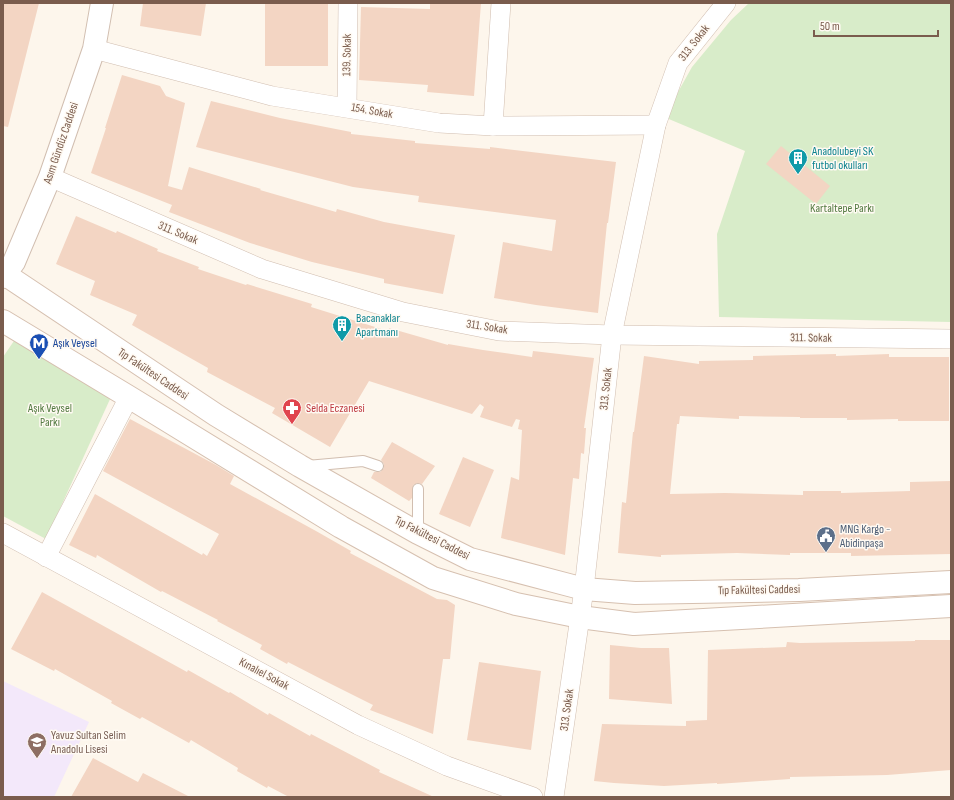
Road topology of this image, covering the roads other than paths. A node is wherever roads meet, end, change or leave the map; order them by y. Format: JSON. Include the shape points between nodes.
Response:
{"nodes":[{"id":1,"x":102,"y":3,"type":"edge"},
{"id":2,"x":348,"y":3,"type":"edge"},
{"id":3,"x":501,"y":3,"type":"edge"},
{"id":4,"x":726,"y":3,"type":"edge"},
{"id":5,"x":94,"y":49,"type":"junction"},
{"id":6,"x":347,"y":107,"type":"junction"},
{"id":7,"x":656,"y":125,"type":"junction"},
{"id":8,"x":493,"y":126,"type":"junction"},
{"id":9,"x":50,"y":177,"type":"junction"},
{"id":10,"x":4,"y":275,"type":"edge"},
{"id":11,"x":3,"y":321,"type":"edge"},
{"id":12,"x":612,"y":335,"type":"junction"},
{"id":13,"x":951,"y":339,"type":"edge"},
{"id":14,"x":129,"y":397,"type":"junction"},
{"id":15,"x":300,"y":466,"type":"junction"},
{"id":16,"x":378,"y":466,"type":"dead end"},
{"id":17,"x":418,"y":490,"type":"dead end"},
{"id":18,"x":3,"y":533,"type":"edge"},
{"id":19,"x":418,"y":533,"type":"junction"},
{"id":20,"x":46,"y":557,"type":"junction"},
{"id":21,"x":951,"y":582,"type":"edge"},
{"id":22,"x":584,"y":590,"type":"junction"},
{"id":23,"x":951,"y":606,"type":"edge"},
{"id":24,"x":580,"y":617,"type":"junction"},
{"id":25,"x":531,"y":797,"type":"edge"},
{"id":26,"x":554,"y":797,"type":"edge"}],
"edges":[{"from":1,"to":5,"type":"main road","name":"Asım Gündüz Caddesi"},
{"from":2,"to":6,"type":"street","name":"139. Sokak"},
{"from":3,"to":8,"type":"street"},
{"from":4,"to":7,"type":"street","name":"313. Sokak","via":[[678,63]]},
{"from":5,"to":6,"type":"street","name":"154. Sokak","via":[[272,96]]},
{"from":5,"to":9,"type":"main road","name":"Asım Gündüz Caddesi"},
{"from":6,"to":8,"type":"street","name":"154. Sokak","via":[[439,123]]},
{"from":7,"to":8,"type":"street","name":"154. Sokak"},
{"from":7,"to":12,"type":"street","name":"313. Sokak"},
{"from":9,"to":10,"type":"main road","name":"Asım Gündüz Caddesi","via":[[14,262]]},
{"from":9,"to":12,"type":"street","name":"311. Sokak","via":[[262,269],[403,312],[499,331]]},
{"from":10,"to":15,"type":"main road","name":"Tıp Fakültesi Caddesi","via":[[216,415]]},
{"from":11,"to":14,"type":"main road"},
{"from":12,"to":13,"type":"street","name":"311. Sokak"},
{"from":12,"to":22,"type":"street","name":"313. Sokak"},
{"from":14,"to":20,"type":"street"},
{"from":14,"to":24,"type":"main road","via":[[341,528],[433,578],[516,604]]},
{"from":15,"to":16,"type":"lane","via":[[363,460]]},
{"from":15,"to":19,"type":"main road","name":"Tıp Fakültesi Caddesi"},
{"from":17,"to":19,"type":"lane"},
{"from":18,"to":20,"type":"street","name":"Kınalıel Sokak"},
{"from":19,"to":22,"type":"main road","name":"Tıp Fakültesi Caddesi","via":[[470,559]]},
{"from":20,"to":25,"type":"street","name":"Kınalıel Sokak","via":[[358,725],[447,766]]},
{"from":21,"to":22,"type":"main road","name":"Tıp Fakültesi Caddesi","via":[[792,590],[635,593]]},
{"from":22,"to":24,"type":"street","name":"313. Sokak"},
{"from":23,"to":24,"type":"main road","via":[[634,624]]},
{"from":24,"to":26,"type":"street","name":"313. Sokak"}]}
